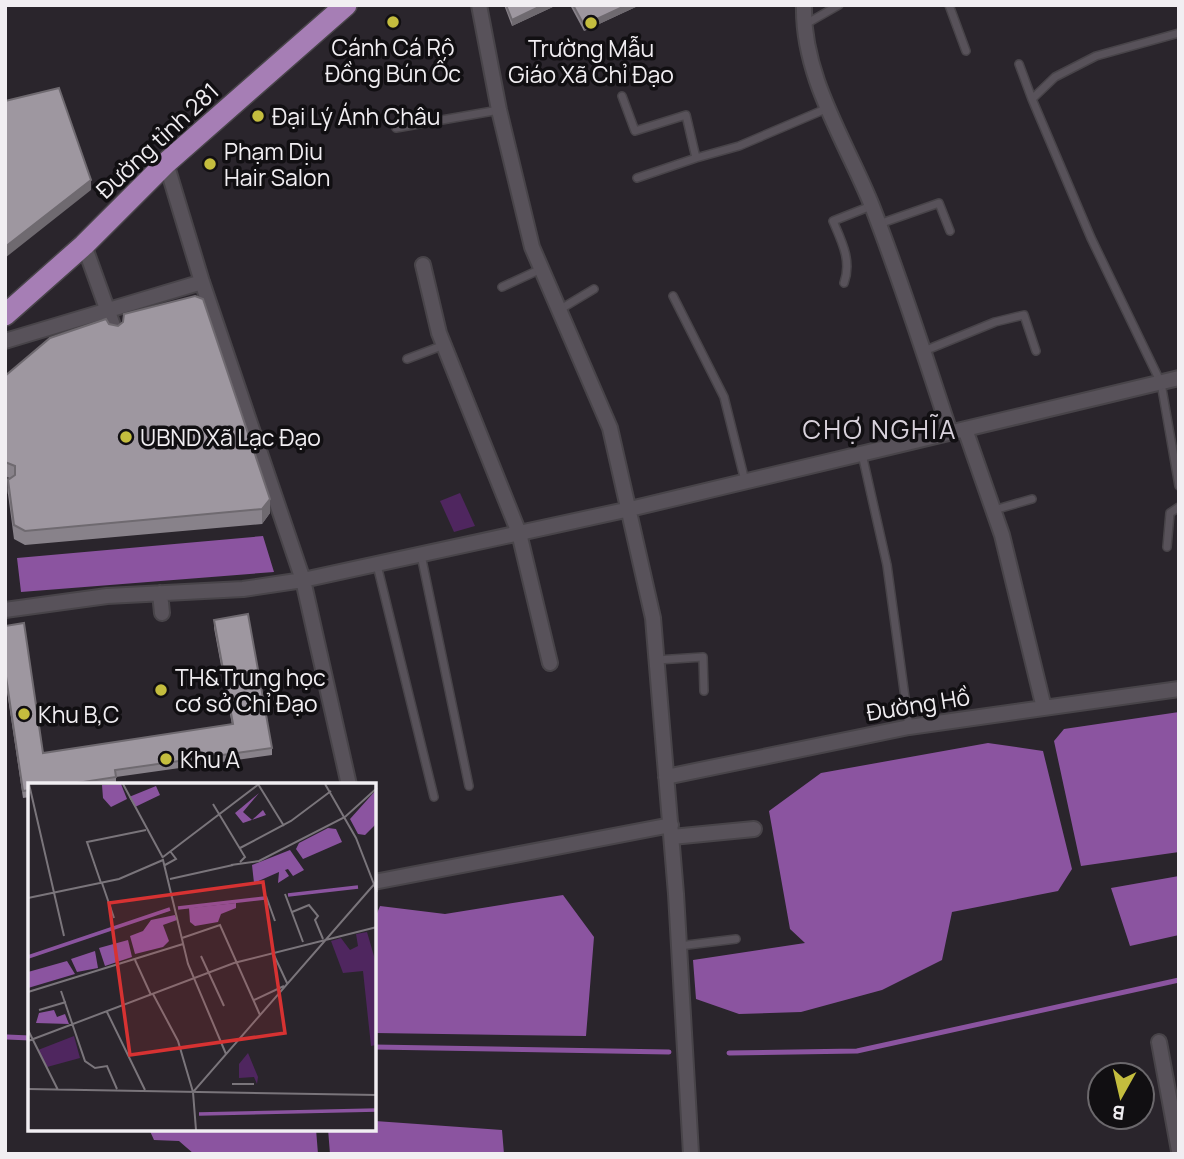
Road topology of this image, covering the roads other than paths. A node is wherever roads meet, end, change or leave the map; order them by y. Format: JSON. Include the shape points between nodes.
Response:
{"nodes":[{"id":1,"x":346,"y":5,"type":"edge"},
{"id":2,"x":479,"y":5,"type":"edge"},
{"id":3,"x":804,"y":5,"type":"edge"},
{"id":4,"x":839,"y":5,"type":"edge"},
{"id":5,"x":949,"y":5,"type":"edge"},
{"id":6,"x":804,"y":26,"type":"junction"},
{"id":7,"x":1179,"y":33,"type":"edge"},
{"id":8,"x":966,"y":51,"type":"dead end"},
{"id":9,"x":1019,"y":64,"type":"dead end"},
{"id":10,"x":622,"y":96,"type":"dead end"},
{"id":11,"x":1032,"y":99,"type":"junction"},
{"id":12,"x":828,"y":108,"type":"junction"},
{"id":13,"x":499,"y":110,"type":"junction"},
{"id":14,"x":396,"y":128,"type":"dead end"},
{"id":15,"x":696,"y":158,"type":"junction"},
{"id":16,"x":166,"y":163,"type":"junction"},
{"id":17,"x":637,"y":178,"type":"dead end"},
{"id":18,"x":872,"y":206,"type":"junction"},
{"id":19,"x":878,"y":224,"type":"junction"},
{"id":20,"x":950,"y":231,"type":"dead end"},
{"id":21,"x":84,"y":245,"type":"junction"},
{"id":22,"x":423,"y":265,"type":"dead end"},
{"id":23,"x":542,"y":269,"type":"junction"},
{"id":24,"x":202,"y":282,"type":"junction"},
{"id":25,"x":844,"y":283,"type":"dead end"},
{"id":26,"x":502,"y":287,"type":"dead end"},
{"id":27,"x":594,"y":289,"type":"dead end"},
{"id":28,"x":673,"y":296,"type":"dead end"},
{"id":29,"x":106,"y":310,"type":"junction"},
{"id":30,"x":559,"y":310,"type":"junction"},
{"id":31,"x":5,"y":315,"type":"edge"},
{"id":32,"x":115,"y":331,"type":"edge"},
{"id":33,"x":5,"y":341,"type":"edge"},
{"id":34,"x":444,"y":345,"type":"junction"},
{"id":35,"x":923,"y":351,"type":"junction"},
{"id":36,"x":1035,"y":351,"type":"dead end"},
{"id":37,"x":407,"y":359,"type":"dead end"},
{"id":38,"x":1179,"y":378,"type":"edge"},
{"id":39,"x":1161,"y":383,"type":"junction"},
{"id":40,"x":965,"y":429,"type":"junction"},
{"id":41,"x":950,"y":432,"type":"junction"},
{"id":42,"x":862,"y":454,"type":"junction"},
{"id":43,"x":746,"y":482,"type":"junction"},
{"id":44,"x":1179,"y":486,"type":"edge"},
{"id":45,"x":1032,"y":499,"type":"dead end"},
{"id":46,"x":1179,"y":507,"type":"edge"},
{"id":47,"x":630,"y":509,"type":"junction"},
{"id":48,"x":993,"y":511,"type":"junction"},
{"id":49,"x":519,"y":533,"type":"junction"},
{"id":50,"x":1167,"y":547,"type":"dead end"},
{"id":51,"x":421,"y":554,"type":"junction"},
{"id":52,"x":377,"y":564,"type":"junction"},
{"id":53,"x":303,"y":580,"type":"junction"},
{"id":54,"x":160,"y":593,"type":"junction"},
{"id":55,"x":5,"y":610,"type":"edge"},
{"id":56,"x":162,"y":613,"type":"dead end"},
{"id":57,"x":657,"y":660,"type":"junction"},
{"id":58,"x":550,"y":663,"type":"dead end"},
{"id":59,"x":1179,"y":689,"type":"edge"},
{"id":60,"x":704,"y":691,"type":"dead end"},
{"id":61,"x":1044,"y":708,"type":"junction"},
{"id":62,"x":909,"y":727,"type":"junction"},
{"id":63,"x":666,"y":777,"type":"junction"},
{"id":64,"x":349,"y":783,"type":"edge"},
{"id":65,"x":469,"y":786,"type":"dead end"},
{"id":66,"x":434,"y":797,"type":"dead end"},
{"id":67,"x":754,"y":829,"type":"dead end"},
{"id":68,"x":671,"y":831,"type":"junction"},
{"id":69,"x":376,"y":882,"type":"edge"},
{"id":70,"x":736,"y":939,"type":"dead end"},
{"id":71,"x":678,"y":947,"type":"junction"},
{"id":72,"x":1159,"y":1042,"type":"dead end"},
{"id":73,"x":1179,"y":1151,"type":"edge"},
{"id":74,"x":691,"y":1154,"type":"edge"}],
"edges":[{"from":1,"to":16,"type":"main road","name":"Đường tỉnh 281"},
{"from":2,"to":13,"type":"street"},
{"from":3,"to":6,"type":"street"},
{"from":4,"to":6,"type":"lane"},
{"from":5,"to":8,"type":"lane"},
{"from":6,"to":12,"type":"street"},
{"from":7,"to":11,"type":"lane","via":[[1096,56],[1055,77]]},
{"from":9,"to":11,"type":"lane"},
{"from":10,"to":15,"type":"lane","via":[[635,131],[686,115]]},
{"from":11,"to":39,"type":"lane","via":[[1091,238]]},
{"from":12,"to":15,"type":"lane","via":[[739,146]]},
{"from":12,"to":18,"type":"street"},
{"from":13,"to":14,"type":"lane"},
{"from":13,"to":23,"type":"street","via":[[532,247]]},
{"from":15,"to":17,"type":"lane"},
{"from":16,"to":21,"type":"main road","name":"Đường tỉnh 281"},
{"from":16,"to":24,"type":"street"},
{"from":18,"to":19,"type":"street"},
{"from":18,"to":25,"type":"lane","via":[[833,221],[849,270]]},
{"from":19,"to":20,"type":"lane","via":[[939,203]]},
{"from":19,"to":35,"type":"street"},
{"from":21,"to":29,"type":"street"},
{"from":21,"to":31,"type":"main road","name":"Đường tỉnh 281"},
{"from":22,"to":34,"type":"street"},
{"from":23,"to":26,"type":"lane"},
{"from":23,"to":30,"type":"street"},
{"from":24,"to":29,"type":"street"},
{"from":24,"to":53,"type":"street"},
{"from":27,"to":30,"type":"lane"},
{"from":28,"to":43,"type":"lane","via":[[727,406]]},
{"from":29,"to":32,"type":"street"},
{"from":29,"to":33,"type":"street"},
{"from":30,"to":47,"type":"street","via":[[610,428]]},
{"from":34,"to":37,"type":"lane"},
{"from":34,"to":49,"type":"street"},
{"from":35,"to":36,"type":"lane","via":[[1024,315]]},
{"from":35,"to":41,"type":"street"},
{"from":38,"to":39,"type":"street"},
{"from":39,"to":40,"type":"street"},
{"from":39,"to":44,"type":"lane"},
{"from":40,"to":41,"type":"street"},
{"from":40,"to":48,"type":"street"},
{"from":41,"to":42,"type":"street"},
{"from":42,"to":43,"type":"street"},
{"from":42,"to":62,"type":"lane","via":[[887,565]]},
{"from":43,"to":47,"type":"street"},
{"from":45,"to":48,"type":"lane"},
{"from":46,"to":50,"type":"lane","via":[[1170,513]]},
{"from":47,"to":49,"type":"street"},
{"from":47,"to":57,"type":"street"},
{"from":48,"to":61,"type":"street"},
{"from":49,"to":51,"type":"street"},
{"from":49,"to":58,"type":"street"},
{"from":51,"to":52,"type":"street"},
{"from":51,"to":65,"type":"lane"},
{"from":52,"to":53,"type":"street"},
{"from":52,"to":66,"type":"lane"},
{"from":53,"to":54,"type":"street","via":[[243,589]]},
{"from":53,"to":64,"type":"street"},
{"from":54,"to":55,"type":"street"},
{"from":54,"to":56,"type":"street"},
{"from":57,"to":60,"type":"lane","via":[[703,657]]},
{"from":57,"to":63,"type":"street"},
{"from":59,"to":61,"type":"street","name":"Đường Hồ"},
{"from":61,"to":62,"type":"street","name":"Đường Hồ"},
{"from":62,"to":63,"type":"street","name":"Đường Hồ"},
{"from":63,"to":68,"type":"street"},
{"from":67,"to":68,"type":"street"},
{"from":68,"to":69,"type":"street"},
{"from":68,"to":71,"type":"street"},
{"from":70,"to":71,"type":"lane"},
{"from":71,"to":74,"type":"street"},
{"from":72,"to":73,"type":"street"}]}
